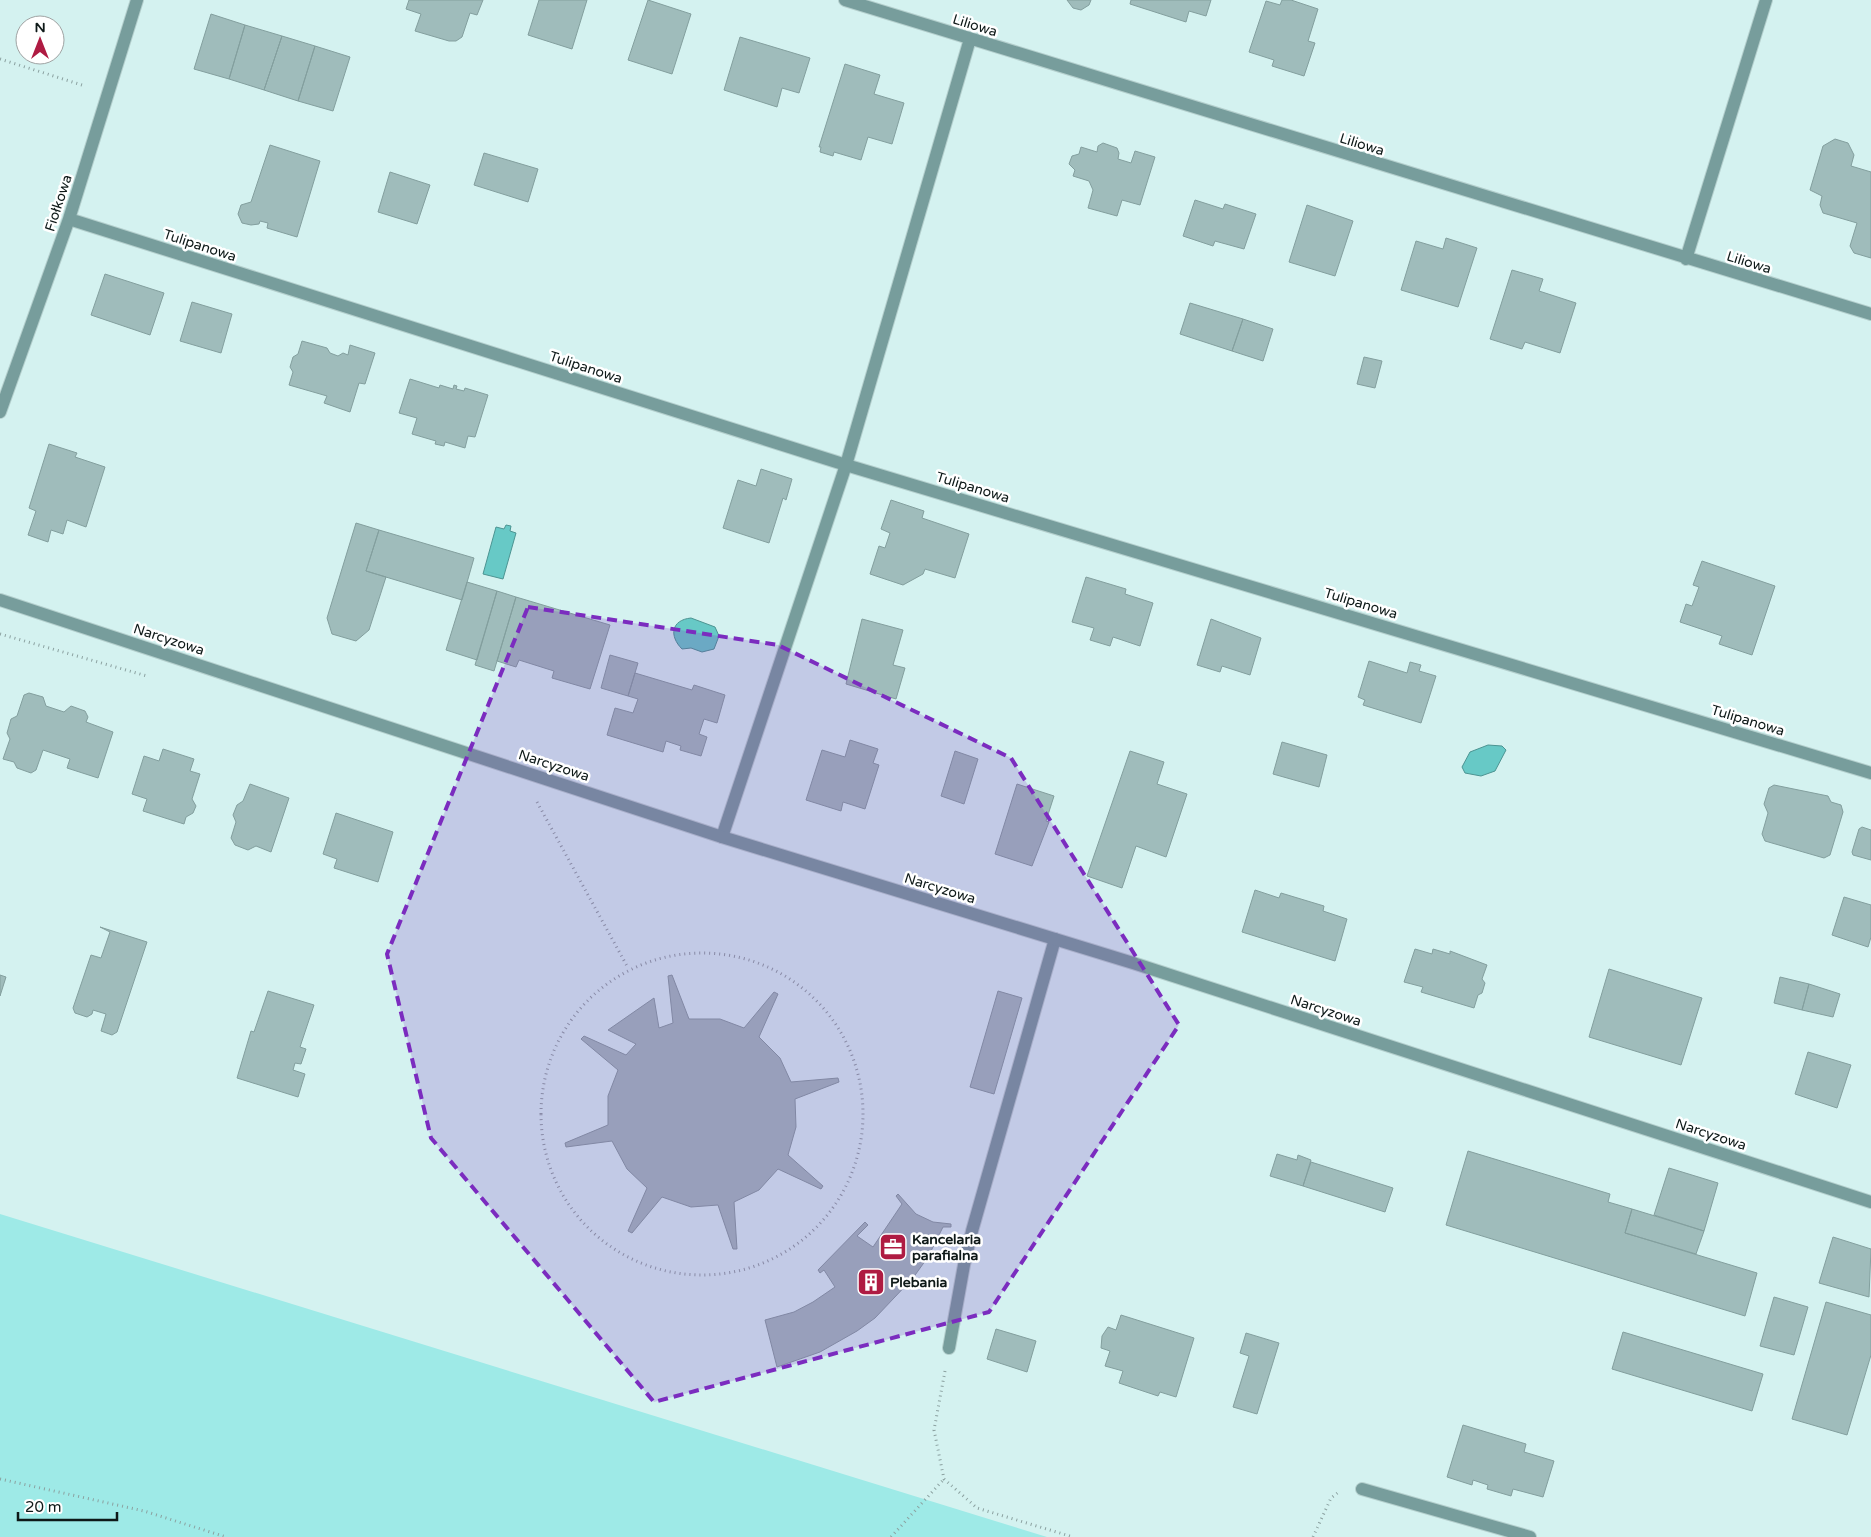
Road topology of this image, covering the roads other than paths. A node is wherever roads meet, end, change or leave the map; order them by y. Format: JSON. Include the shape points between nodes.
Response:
{"nodes":[{"id":1,"x":137,"y":0,"type":"edge"},
{"id":2,"x":845,"y":0,"type":"edge"},
{"id":3,"x":1766,"y":0,"type":"edge"},
{"id":4,"x":970,"y":39,"type":"junction"},
{"id":5,"x":69,"y":219,"type":"junction"},
{"id":6,"x":1686,"y":259,"type":"junction"},
{"id":7,"x":1871,"y":314,"type":"edge"},
{"id":8,"x":0,"y":412,"type":"edge"},
{"id":9,"x":846,"y":465,"type":"junction"},
{"id":10,"x":0,"y":600,"type":"edge"},
{"id":11,"x":1871,"y":773,"type":"edge"},
{"id":12,"x":722,"y":837,"type":"junction"},
{"id":13,"x":1056,"y":939,"type":"junction"},
{"id":14,"x":1871,"y":1202,"type":"edge"},
{"id":15,"x":949,"y":1348,"type":"road end"},
{"id":16,"x":1362,"y":1488,"type":"road end"},
{"id":17,"x":1530,"y":1537,"type":"edge"}],
"edges":[{"from":1,"to":5,"type":"street","name":"Fiołkowa"},
{"from":2,"to":4,"type":"street","name":"Liliowa"},
{"from":3,"to":6,"type":"street"},
{"from":4,"to":6,"type":"street","name":"Liliowa"},
{"from":4,"to":9,"type":"street"},
{"from":5,"to":8,"type":"street","name":"Fiołkowa"},
{"from":5,"to":9,"type":"street","name":"Tulipanowa"},
{"from":6,"to":7,"type":"street","name":"Liliowa"},
{"from":9,"to":11,"type":"street","name":"Tulipanowa"},
{"from":9,"to":12,"type":"street"},
{"from":10,"to":12,"type":"street","name":"Narcyzowa"},
{"from":12,"to":13,"type":"street","name":"Narcyzowa"},
{"from":13,"to":14,"type":"street","name":"Narcyzowa"},
{"from":13,"to":15,"type":"street","via":[[972,1231]]},
{"from":16,"to":17,"type":"street"}]}
